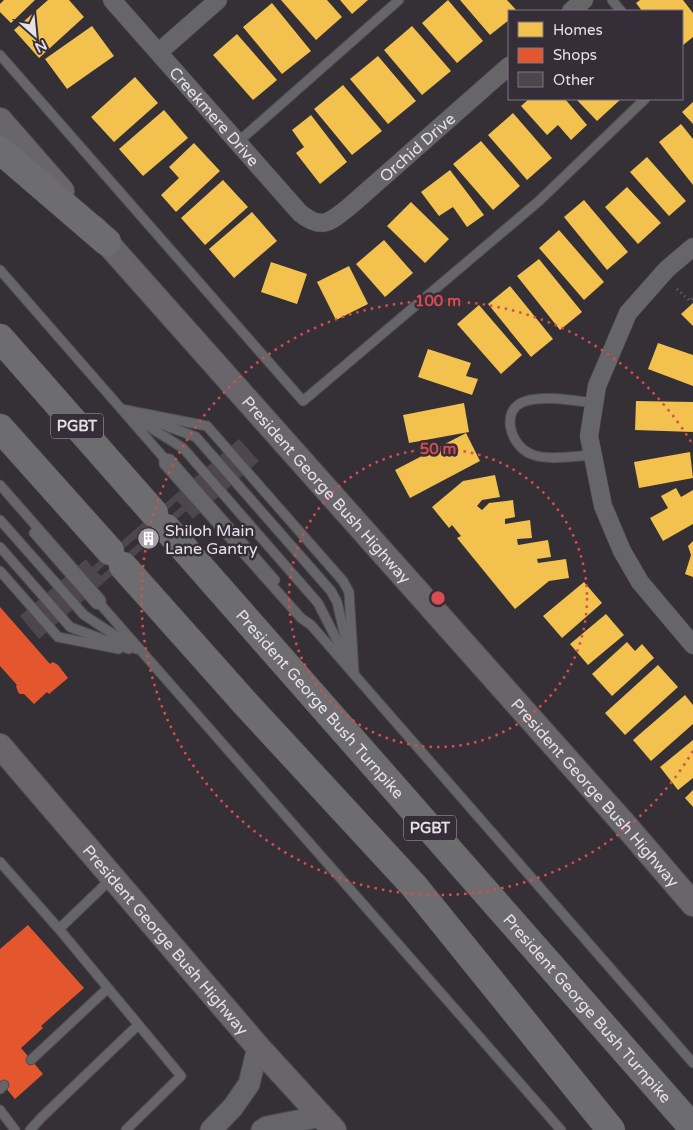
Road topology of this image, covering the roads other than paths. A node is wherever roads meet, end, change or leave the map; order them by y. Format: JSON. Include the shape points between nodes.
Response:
{"nodes":[{"id":1,"x":112,"y":0,"type":"edge"},
{"id":2,"x":218,"y":0,"type":"edge"},
{"id":3,"x":399,"y":0,"type":"edge"},
{"id":4,"x":584,"y":0,"type":"edge"},
{"id":5,"x":612,"y":0,"type":"edge"},
{"id":6,"x":572,"y":10,"type":"edge"},
{"id":7,"x":620,"y":10,"type":"edge"},
{"id":8,"x":159,"y":52,"type":"junction"},
{"id":9,"x":0,"y":55,"type":"edge"},
{"id":10,"x":508,"y":67,"type":"edge"},
{"id":11,"x":644,"y":100,"type":"edge"},
{"id":12,"x":0,"y":120,"type":"edge"},
{"id":13,"x":238,"y":142,"type":"junction"},
{"id":14,"x":0,"y":150,"type":"edge"},
{"id":15,"x":322,"y":224,"type":"joint"},
{"id":16,"x":107,"y":242,"type":"junction"},
{"id":17,"x":693,"y":247,"type":"edge"},
{"id":18,"x":0,"y":270,"type":"edge"},
{"id":19,"x":0,"y":338,"type":"edge"},
{"id":20,"x":594,"y":403,"type":"junction"},
{"id":21,"x":121,"y":409,"type":"junction"},
{"id":22,"x":0,"y":428,"type":"edge"},
{"id":23,"x":592,"y":455,"type":"junction"},
{"id":24,"x":0,"y":485,"type":"edge"},
{"id":25,"x":0,"y":494,"type":"edge"},
{"id":26,"x":0,"y":520,"type":"edge"},
{"id":27,"x":0,"y":547,"type":"edge"},
{"id":28,"x":0,"y":571,"type":"edge"},
{"id":29,"x":101,"y":605,"type":"junction"},
{"id":30,"x":693,"y":645,"type":"edge"},
{"id":31,"x":145,"y":655,"type":"junction"},
{"id":32,"x":354,"y":674,"type":"junction"},
{"id":33,"x":0,"y":746,"type":"edge"},
{"id":34,"x":0,"y":862,"type":"edge"},
{"id":35,"x":112,"y":878,"type":"junction"},
{"id":36,"x":693,"y":904,"type":"edge"},
{"id":37,"x":60,"y":929,"type":"junction"},
{"id":38,"x":108,"y":988,"type":"junction"},
{"id":39,"x":138,"y":1025,"type":"junction"},
{"id":40,"x":258,"y":1047,"type":"junction"},
{"id":41,"x":31,"y":1060,"type":"dead end"},
{"id":42,"x":693,"y":1063,"type":"edge"},
{"id":43,"x":0,"y":1110,"type":"edge"},
{"id":44,"x":328,"y":1123,"type":"edge"},
{"id":45,"x":693,"y":1128,"type":"edge"},
{"id":46,"x":15,"y":1130,"type":"edge"},
{"id":47,"x":30,"y":1130,"type":"edge"},
{"id":48,"x":126,"y":1130,"type":"edge"},
{"id":49,"x":211,"y":1130,"type":"edge"},
{"id":50,"x":262,"y":1130,"type":"edge"},
{"id":51,"x":561,"y":1130,"type":"edge"},
{"id":52,"x":610,"y":1130,"type":"edge"}],
"edges":[{"from":1,"to":8,"type":"street","name":"Creekmere Drive"},
{"from":2,"to":8,"type":"street"},
{"from":3,"to":13,"type":"lane"},
{"from":4,"to":6,"type":"street"},
{"from":5,"to":7,"type":"lane"},
{"from":8,"to":13,"type":"street","name":"Creekmere Drive"},
{"from":9,"to":11,"type":"lane","via":[[304,402],[539,201]]},
{"from":10,"to":15,"type":"street","name":"Orchid Drive","via":[[349,207]]},
{"from":12,"to":16,"type":"main road","name":"President George Bush Highway"},
{"from":13,"to":15,"type":"street","name":"Creekmere Drive","via":[[300,212],[310,221]]},
{"from":14,"to":16,"type":"highway"},
{"from":16,"to":36,"type":"main road","name":"President George Bush Highway"},
{"from":17,"to":20,"type":"street","via":[[667,269],[628,313],[597,386]]},
{"from":18,"to":21,"type":"lane"},
{"from":19,"to":45,"type":"highway","name":"President George Bush Turnpike","number":"PGBT"},
{"from":20,"to":23,"type":"street","via":[[589,436]]},
{"from":20,"to":23,"type":"lane","via":[[545,399],[524,401],[510,419],[513,438],[531,454],[551,457]]},
{"from":21,"to":32,"type":"lane","via":[[164,458],[164,464]]},
{"from":21,"to":32,"type":"lane","via":[[183,448],[318,603]]},
{"from":21,"to":32,"type":"lane","via":[[196,437],[331,591],[337,602]]},
{"from":21,"to":32,"type":"lane","via":[[207,426],[343,581],[348,592]]},
{"from":22,"to":52,"type":"highway","number":"PGBT","via":[[245,704],[414,886]]},
{"from":23,"to":30,"type":"street","via":[[603,506],[622,551],[640,582]]},
{"from":24,"to":29,"type":"lane","via":[[101,600]]},
{"from":25,"to":29,"type":"lane","via":[[96,604]]},
{"from":26,"to":31,"type":"lane","via":[[84,615]]},
{"from":27,"to":31,"type":"lane","via":[[70,627]]},
{"from":28,"to":31,"type":"lane","via":[[58,638]]},
{"from":29,"to":31,"type":"lane"},
{"from":31,"to":51,"type":"lane"},
{"from":32,"to":42,"type":"lane"},
{"from":33,"to":35,"type":"main road","name":"President George Bush Highway"},
{"from":34,"to":37,"type":"lane"},
{"from":35,"to":37,"type":"lane"},
{"from":35,"to":40,"type":"main road","name":"President George Bush Highway"},
{"from":37,"to":38,"type":"lane"},
{"from":38,"to":39,"type":"lane"},
{"from":38,"to":41,"type":"lane"},
{"from":39,"to":47,"type":"lane"},
{"from":39,"to":48,"type":"lane","via":[[181,1076]]},
{"from":40,"to":44,"type":"main road","name":"President George Bush Highway"},
{"from":40,"to":49,"type":"street","via":[[249,1084]]},
{"from":43,"to":46,"type":"lane"},
{"from":44,"to":50,"type":"street"}]}
